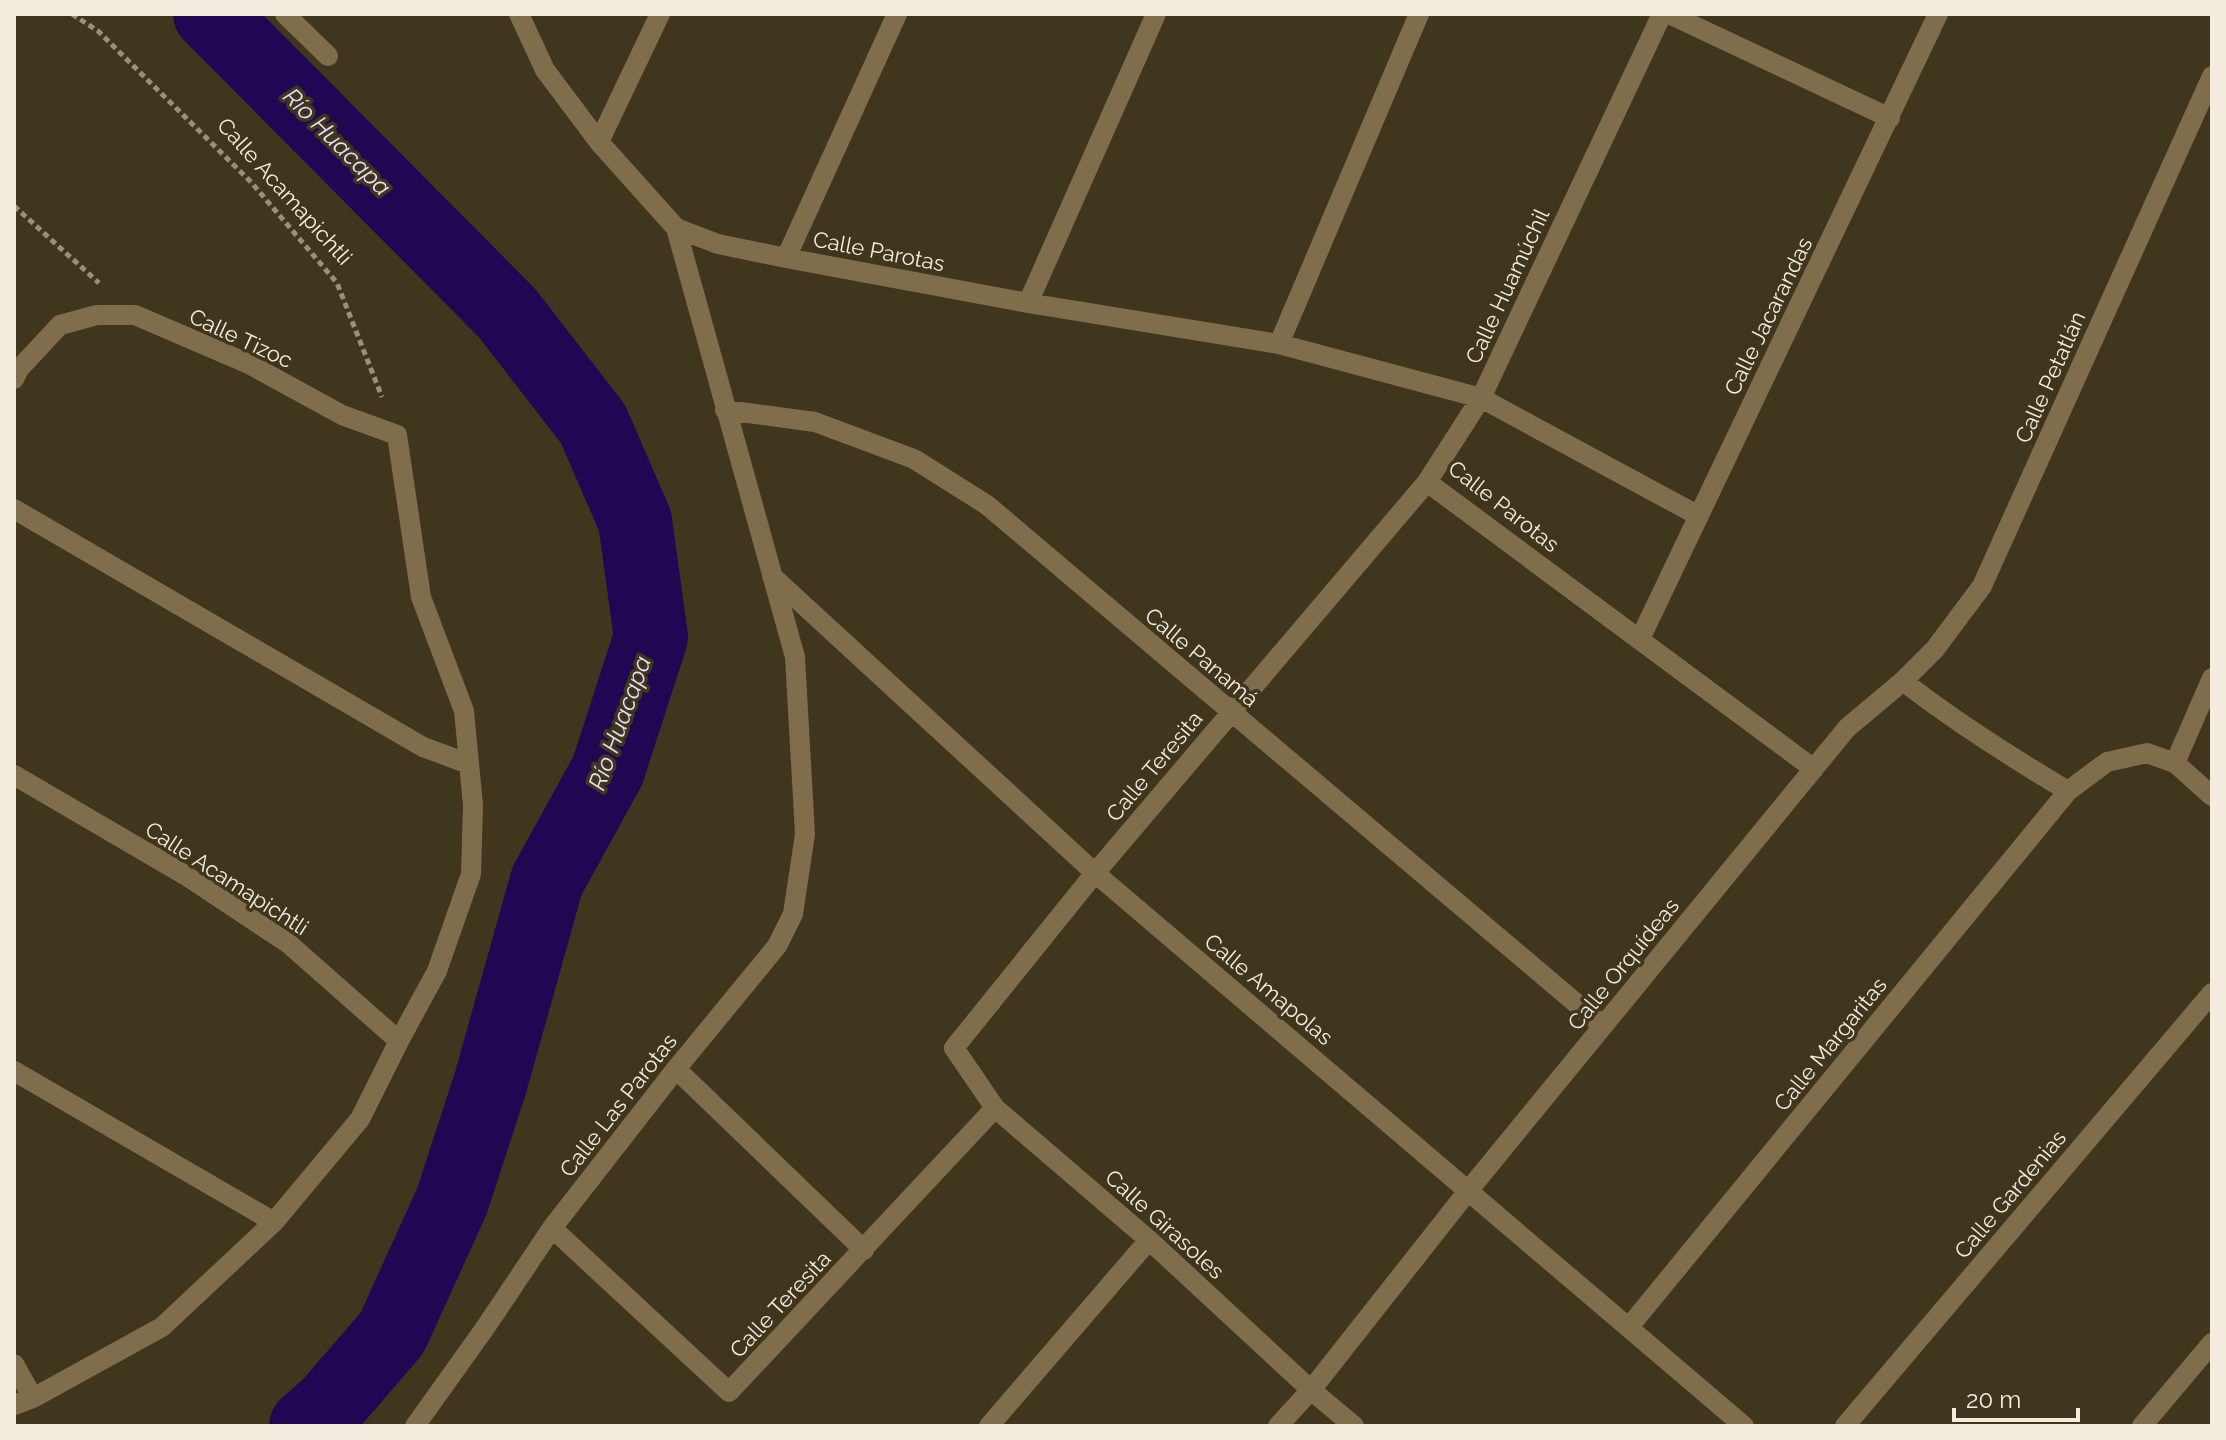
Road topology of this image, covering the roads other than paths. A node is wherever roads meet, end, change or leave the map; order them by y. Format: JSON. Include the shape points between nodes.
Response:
{"nodes":[{"id":1,"x":285,"y":14,"type":"edge"},
{"id":2,"x":519,"y":14,"type":"edge"},
{"id":3,"x":660,"y":14,"type":"edge"},
{"id":4,"x":897,"y":14,"type":"edge"},
{"id":5,"x":1156,"y":14,"type":"edge"},
{"id":6,"x":1419,"y":14,"type":"edge"},
{"id":7,"x":1662,"y":14,"type":"edge"},
{"id":8,"x":1669,"y":14,"type":"edge"},
{"id":9,"x":1938,"y":14,"type":"edge"},
{"id":10,"x":328,"y":56,"type":"dead end"},
{"id":11,"x":2212,"y":76,"type":"edge"},
{"id":12,"x":1890,"y":118,"type":"junction"},
{"id":13,"x":599,"y":142,"type":"junction"},
{"id":14,"x":676,"y":228,"type":"junction"},
{"id":15,"x":786,"y":258,"type":"junction"},
{"id":16,"x":1028,"y":303,"type":"junction"},
{"id":17,"x":1279,"y":344,"type":"junction"},
{"id":18,"x":14,"y":379,"type":"edge"},
{"id":19,"x":1481,"y":398,"type":"junction"},
{"id":20,"x":725,"y":410,"type":"junction"},
{"id":21,"x":1427,"y":482,"type":"junction"},
{"id":22,"x":14,"y":509,"type":"edge"},
{"id":23,"x":1699,"y":516,"type":"junction"},
{"id":24,"x":772,"y":576,"type":"junction"},
{"id":25,"x":1640,"y":639,"type":"junction"},
{"id":26,"x":2212,"y":678,"type":"edge"},
{"id":27,"x":1903,"y":681,"type":"junction"},
{"id":28,"x":1231,"y":713,"type":"junction"},
{"id":29,"x":2175,"y":763,"type":"junction"},
{"id":30,"x":469,"y":764,"type":"junction"},
{"id":31,"x":1814,"y":769,"type":"junction"},
{"id":32,"x":14,"y":775,"type":"edge"},
{"id":33,"x":2068,"y":791,"type":"junction"},
{"id":34,"x":2212,"y":796,"type":"edge"},
{"id":35,"x":1095,"y":873,"type":"junction"},
{"id":36,"x":2212,"y":993,"type":"edge"},
{"id":37,"x":1603,"y":1026,"type":"junction"},
{"id":38,"x":399,"y":1041,"type":"junction"},
{"id":39,"x":954,"y":1048,"type":"joint"},
{"id":40,"x":676,"y":1069,"type":"junction"},
{"id":41,"x":14,"y":1071,"type":"edge"},
{"id":42,"x":995,"y":1108,"type":"junction"},
{"id":43,"x":1468,"y":1191,"type":"junction"},
{"id":44,"x":274,"y":1222,"type":"junction"},
{"id":45,"x":552,"y":1228,"type":"junction"},
{"id":46,"x":1149,"y":1240,"type":"junction"},
{"id":47,"x":864,"y":1250,"type":"junction"},
{"id":48,"x":1629,"y":1327,"type":"junction"},
{"id":49,"x":2212,"y":1343,"type":"edge"},
{"id":50,"x":14,"y":1364,"type":"edge"},
{"id":51,"x":1311,"y":1390,"type":"junction"},
{"id":52,"x":24,"y":1402,"type":"edge"},
{"id":53,"x":415,"y":1426,"type":"edge"},
{"id":54,"x":989,"y":1426,"type":"edge"},
{"id":55,"x":1278,"y":1426,"type":"edge"},
{"id":56,"x":1354,"y":1426,"type":"edge"},
{"id":57,"x":1744,"y":1426,"type":"edge"},
{"id":58,"x":1845,"y":1426,"type":"edge"},
{"id":59,"x":2142,"y":1426,"type":"edge"}],
"edges":[{"from":1,"to":10,"type":"street"},
{"from":2,"to":13,"type":"street","via":[[545,70]]},
{"from":3,"to":13,"type":"street"},
{"from":4,"to":15,"type":"street"},
{"from":5,"to":16,"type":"street"},
{"from":6,"to":17,"type":"street"},
{"from":7,"to":19,"type":"street","name":"Calle Huamúchil"},
{"from":8,"to":12,"type":"street"},
{"from":9,"to":12,"type":"street","name":"Calle Jacarandas"},
{"from":11,"to":27,"type":"street","name":"Calle Petatlán","via":[[1982,586],[1935,649]]},
{"from":12,"to":23,"type":"street","name":"Calle Jacarandas"},
{"from":13,"to":14,"type":"street"},
{"from":14,"to":15,"type":"street","name":"Calle Parotas","via":[[718,244]]},
{"from":14,"to":20,"type":"street","name":"Calle Las Parotas"},
{"from":15,"to":16,"type":"street","name":"Calle Parotas"},
{"from":16,"to":17,"type":"street","name":"Calle Parotas"},
{"from":17,"to":19,"type":"street","name":"Calle Parotas"},
{"from":18,"to":30,"type":"street","name":"Calle Tizoc","via":[[60,325],[97,315],[135,315],[249,364],[342,415],[397,435],[421,597],[464,711]]},
{"from":19,"to":21,"type":"street","name":"Calle Parotas"},
{"from":19,"to":23,"type":"street","name":"Calle Huamúchil"},
{"from":20,"to":24,"type":"street","name":"Calle Las Parotas"},
{"from":20,"to":28,"type":"street","name":"Calle Panamá","via":[[815,422],[914,459],[987,505]]},
{"from":21,"to":25,"type":"street","name":"Calle Parotas"},
{"from":21,"to":28,"type":"street","name":"Calle Teresita"},
{"from":22,"to":30,"type":"street","via":[[423,747]]},
{"from":23,"to":25,"type":"street","name":"Calle Jacarandas"},
{"from":24,"to":35,"type":"street","name":"Calle Amapolas"},
{"from":24,"to":40,"type":"street","name":"Calle Las Parotas","via":[[796,672],[805,834],[793,914],[777,946]]},
{"from":25,"to":31,"type":"street","name":"Calle Parotas"},
{"from":26,"to":29,"type":"street"},
{"from":27,"to":31,"type":"street","via":[[1847,728]]},
{"from":27,"to":33,"type":"street"},
{"from":28,"to":35,"type":"street","name":"Calle Teresita"},
{"from":28,"to":37,"type":"street","name":"Calle Panamá"},
{"from":29,"to":33,"type":"street","via":[[2147,753],[2107,762]]},
{"from":29,"to":34,"type":"street"},
{"from":30,"to":38,"type":"street","via":[[471,874],[437,971]]},
{"from":31,"to":37,"type":"street","name":"Calle Orquídeas"},
{"from":32,"to":38,"type":"street","name":"Calle Acamapichtli","via":[[185,875],[289,944]]},
{"from":33,"to":48,"type":"street","name":"Calle Margaritas"},
{"from":35,"to":39,"type":"street","name":"Calle Teresita"},
{"from":35,"to":43,"type":"street","name":"Calle Amapolas"},
{"from":36,"to":58,"type":"street","name":"Calle Gardenias"},
{"from":37,"to":43,"type":"street","name":"Calle Orquídeas"},
{"from":38,"to":44,"type":"street","via":[[360,1119]]},
{"from":39,"to":42,"type":"street","name":"Calle Girasoles"},
{"from":40,"to":45,"type":"street","name":"Calle Las Parotas"},
{"from":40,"to":47,"type":"street"},
{"from":41,"to":44,"type":"street"},
{"from":42,"to":46,"type":"street","name":"Calle Girasoles"},
{"from":42,"to":47,"type":"street","name":"Calle Teresita"},
{"from":43,"to":48,"type":"street","name":"Calle Amapolas"},
{"from":43,"to":51,"type":"street","name":"Calle Orquídeas"},
{"from":44,"to":52,"type":"street","via":[[162,1327]]},
{"from":45,"to":47,"type":"street","name":"Calle Teresita","via":[[729,1392]]},
{"from":45,"to":53,"type":"street","name":"Calle Las Parotas"},
{"from":46,"to":51,"type":"street","name":"Calle Girasoles"},
{"from":46,"to":54,"type":"street"},
{"from":48,"to":57,"type":"street","name":"Calle Amapolas"},
{"from":49,"to":59,"type":"street"},
{"from":50,"to":52,"type":"street"},
{"from":51,"to":55,"type":"street","name":"Calle Orquídeas"},
{"from":51,"to":56,"type":"street","name":"Calle Girasoles"}]}
